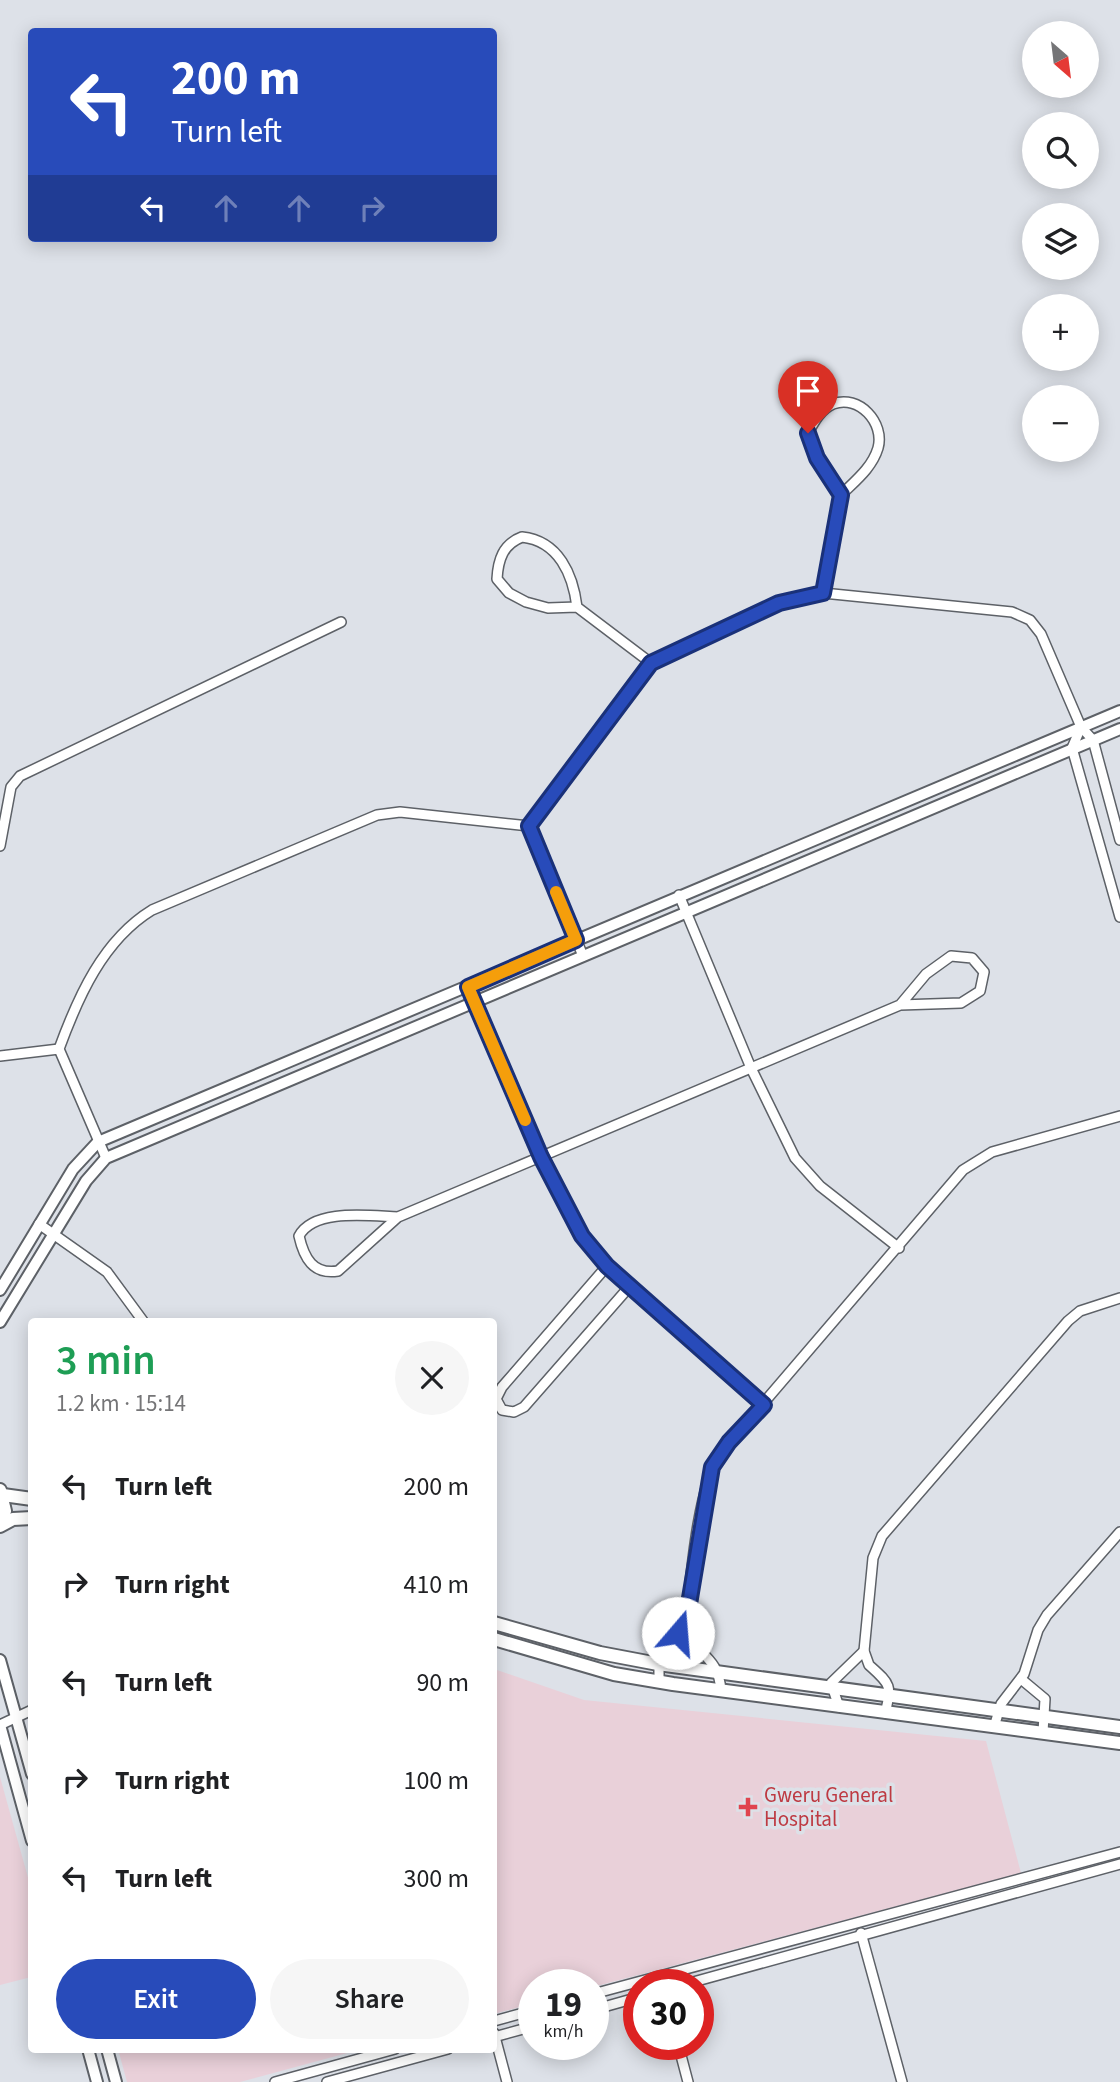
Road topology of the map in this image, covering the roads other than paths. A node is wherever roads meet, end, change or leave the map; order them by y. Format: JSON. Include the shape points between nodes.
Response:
{"nodes":[{"id":1,"x":841,"y":495,"type":"junction"},
{"id":2,"x":823,"y":593,"type":"junction"},
{"id":3,"x":577,"y":607,"type":"junction"},
{"id":4,"x":341,"y":622,"type":"dead end"},
{"id":5,"x":651,"y":663,"type":"junction"},
{"id":6,"x":1120,"y":711,"type":"edge"},
{"id":7,"x":1081,"y":726,"type":"junction"},
{"id":8,"x":1120,"y":729,"type":"edge"},
{"id":9,"x":1093,"y":740,"type":"junction"},
{"id":10,"x":1072,"y":748,"type":"junction"},
{"id":11,"x":529,"y":826,"type":"junction"},
{"id":12,"x":1120,"y":840,"type":"edge"},
{"id":13,"x":0,"y":846,"type":"edge"},
{"id":14,"x":679,"y":895,"type":"junction"},
{"id":15,"x":686,"y":911,"type":"junction"},
{"id":16,"x":1120,"y":917,"type":"edge"},
{"id":17,"x":576,"y":940,"type":"junction"},
{"id":18,"x":583,"y":956,"type":"junction"},
{"id":19,"x":468,"y":987,"type":"junction"},
{"id":20,"x":475,"y":1002,"type":"junction"},
{"id":21,"x":900,"y":1005,"type":"junction"},
{"id":22,"x":59,"y":1049,"type":"junction"},
{"id":23,"x":0,"y":1056,"type":"edge"},
{"id":24,"x":751,"y":1068,"type":"junction"},
{"id":25,"x":1120,"y":1115,"type":"edge"},
{"id":26,"x":98,"y":1142,"type":"junction"},
{"id":27,"x":541,"y":1157,"type":"junction"},
{"id":28,"x":106,"y":1158,"type":"junction"},
{"id":29,"x":398,"y":1217,"type":"junction"},
{"id":30,"x":39,"y":1224,"type":"junction"},
{"id":31,"x":54,"y":1233,"type":"junction"},
{"id":32,"x":899,"y":1248,"type":"junction"},
{"id":33,"x":607,"y":1266,"type":"junction"},
{"id":34,"x":630,"y":1286,"type":"junction"},
{"id":35,"x":0,"y":1290,"type":"edge"},
{"id":36,"x":1120,"y":1298,"type":"edge"},
{"id":37,"x":141,"y":1318,"type":"edge"},
{"id":38,"x":0,"y":1322,"type":"edge"},
{"id":39,"x":497,"y":1397,"type":"edge"},
{"id":40,"x":497,"y":1401,"type":"edge"},
{"id":41,"x":764,"y":1405,"type":"junction"},
{"id":42,"x":2,"y":1493,"type":"edge"},
{"id":43,"x":28,"y":1498,"type":"edge"},
{"id":44,"x":28,"y":1518,"type":"edge"},
{"id":45,"x":0,"y":1525,"type":"edge"},
{"id":46,"x":1120,"y":1532,"type":"edge"},
{"id":47,"x":686,"y":1622,"type":"junction"},
{"id":48,"x":497,"y":1624,"type":"edge"},
{"id":49,"x":497,"y":1640,"type":"edge"},
{"id":50,"x":864,"y":1651,"type":"junction"},
{"id":51,"x":0,"y":1660,"type":"edge"},
{"id":52,"x":659,"y":1664,"type":"junction"},
{"id":53,"x":717,"y":1672,"type":"junction"},
{"id":54,"x":1021,"y":1679,"type":"junction"},
{"id":55,"x":659,"y":1682,"type":"junction"},
{"id":56,"x":830,"y":1687,"type":"junction"},
{"id":57,"x":721,"y":1691,"type":"junction"},
{"id":58,"x":890,"y":1695,"type":"junction"},
{"id":59,"x":839,"y":1707,"type":"junction"},
{"id":60,"x":999,"y":1710,"type":"junction"},
{"id":61,"x":28,"y":1712,"type":"edge"},
{"id":62,"x":885,"y":1713,"type":"junction"},
{"id":63,"x":1046,"y":1715,"type":"junction"},
{"id":64,"x":16,"y":1718,"type":"junction"},
{"id":65,"x":0,"y":1725,"type":"edge"},
{"id":66,"x":994,"y":1727,"type":"junction"},
{"id":67,"x":1120,"y":1727,"type":"edge"},
{"id":68,"x":1043,"y":1732,"type":"junction"},
{"id":69,"x":1120,"y":1743,"type":"edge"},
{"id":70,"x":28,"y":1760,"type":"edge"},
{"id":71,"x":28,"y":1827,"type":"edge"},
{"id":72,"x":1120,"y":1852,"type":"edge"},
{"id":73,"x":1120,"y":1864,"type":"edge"},
{"id":74,"x":859,"y":1924,"type":"junction"},
{"id":75,"x":862,"y":1936,"type":"junction"},
{"id":76,"x":702,"y":1969,"type":"edge"},
{"id":77,"x":714,"y":1976,"type":"edge"},
{"id":78,"x":518,"y":2014,"type":"edge"},
{"id":79,"x":497,"y":2020,"type":"edge"},
{"id":80,"x":518,"y":2030,"type":"edge"},
{"id":81,"x":497,"y":2035,"type":"edge"},
{"id":82,"x":497,"y":2047,"type":"edge"},
{"id":83,"x":89,"y":2053,"type":"edge"},
{"id":84,"x":108,"y":2053,"type":"edge"},
{"id":85,"x":381,"y":2053,"type":"edge"},
{"id":86,"x":433,"y":2053,"type":"edge"},
{"id":87,"x":682,"y":2060,"type":"edge"},
{"id":88,"x":322,"y":2070,"type":"junction"},
{"id":89,"x":97,"y":2082,"type":"edge"},
{"id":90,"x":116,"y":2082,"type":"edge"},
{"id":91,"x":275,"y":2082,"type":"edge"},
{"id":92,"x":326,"y":2082,"type":"edge"},
{"id":93,"x":507,"y":2082,"type":"edge"},
{"id":94,"x":688,"y":2082,"type":"edge"},
{"id":95,"x":902,"y":2082,"type":"edge"}],
"edges":[{"from":1,"to":1,"type":"street","via":[[817,458],[808,433],[832,405],[843,403],[865,409],[879,439],[868,468]]},
{"from":1,"to":2,"type":"street"},
{"from":2,"to":5,"type":"street","via":[[779,603]]},
{"from":2,"to":7,"type":"street","via":[[1012,612],[1030,620],[1041,634]]},
{"from":3,"to":3,"type":"street","via":[[548,608],[509,593],[497,579],[498,562],[507,547],[522,537],[545,544],[568,569]]},
{"from":3,"to":5,"type":"street"},
{"from":4,"to":13,"type":"street","via":[[20,776],[10,787]]},
{"from":5,"to":11,"type":"street"},
{"from":6,"to":7,"type":"main road"},
{"from":7,"to":9,"type":"street"},
{"from":7,"to":10,"type":"street"},
{"from":7,"to":14,"type":"main road"},
{"from":8,"to":9,"type":"main road"},
{"from":9,"to":10,"type":"main road"},
{"from":9,"to":12,"type":"street"},
{"from":10,"to":15,"type":"main road"},
{"from":10,"to":16,"type":"street"},
{"from":11,"to":17,"type":"street"},
{"from":11,"to":22,"type":"street","via":[[400,812],[377,815],[152,910],[135,920],[81,990]]},
{"from":14,"to":15,"type":"street"},
{"from":14,"to":17,"type":"main road"},
{"from":15,"to":18,"type":"main road"},
{"from":15,"to":24,"type":"street"},
{"from":17,"to":18,"type":"street"},
{"from":17,"to":19,"type":"main road"},
{"from":18,"to":20,"type":"main road"},
{"from":19,"to":20,"type":"street"},
{"from":19,"to":26,"type":"main road"},
{"from":20,"to":27,"type":"street"},
{"from":20,"to":28,"type":"main road"},
{"from":21,"to":21,"type":"street","via":[[961,1003],[980,991],[984,972],[972,958],[951,956],[938,963]]},
{"from":21,"to":24,"type":"street"},
{"from":22,"to":23,"type":"street"},
{"from":22,"to":26,"type":"street"},
{"from":24,"to":27,"type":"street"},
{"from":24,"to":32,"type":"street","via":[[806,1173]]},
{"from":25,"to":32,"type":"street","via":[[976,1159]]},
{"from":26,"to":28,"type":"street"},
{"from":26,"to":30,"type":"main road","via":[[83,1155]]},
{"from":27,"to":29,"type":"street"},
{"from":27,"to":33,"type":"street","via":[[582,1236]]},
{"from":28,"to":31,"type":"main road"},
{"from":29,"to":29,"type":"street","via":[[338,1271],[314,1268],[302,1249],[299,1236],[310,1222]]},
{"from":30,"to":31,"type":"street"},
{"from":30,"to":35,"type":"main road"},
{"from":31,"to":37,"type":"street","via":[[107,1272]]},
{"from":31,"to":38,"type":"main road"},
{"from":32,"to":41,"type":"street"},
{"from":33,"to":34,"type":"street"},
{"from":33,"to":39,"type":"street"},
{"from":34,"to":40,"type":"street","via":[[524,1407],[514,1412],[502,1410]]},
{"from":34,"to":41,"type":"street"},
{"from":36,"to":50,"type":"street","via":[[1080,1311],[1068,1321],[882,1536],[873,1558]]},
{"from":41,"to":47,"type":"street","via":[[712,1467]]},
{"from":42,"to":43,"type":"highway"},
{"from":42,"to":45,"type":"highway","via":[[5,1511]]},
{"from":44,"to":45,"type":"highway"},
{"from":46,"to":54,"type":"street","via":[[1047,1615]]},
{"from":47,"to":52,"type":"street","via":[[663,1649]]},
{"from":47,"to":53,"type":"street","via":[[690,1640],[704,1650]]},
{"from":48,"to":52,"type":"highway"},
{"from":49,"to":55,"type":"highway"},
{"from":50,"to":56,"type":"street"},
{"from":50,"to":58,"type":"street","via":[[869,1665],[886,1679]]},
{"from":51,"to":64,"type":"main road"},
{"from":52,"to":53,"type":"highway"},
{"from":52,"to":55,"type":"street"},
{"from":53,"to":56,"type":"highway"},
{"from":53,"to":57,"type":"street"},
{"from":54,"to":60,"type":"street"},
{"from":54,"to":63,"type":"street","via":[[1042,1695]]},
{"from":55,"to":57,"type":"highway"},
{"from":56,"to":58,"type":"highway"},
{"from":56,"to":59,"type":"street"},
{"from":57,"to":59,"type":"highway"},
{"from":58,"to":60,"type":"highway"},
{"from":58,"to":62,"type":"street"},
{"from":59,"to":62,"type":"highway"},
{"from":60,"to":63,"type":"highway"},
{"from":60,"to":66,"type":"street"},
{"from":61,"to":64,"type":"street"},
{"from":62,"to":66,"type":"highway"},
{"from":63,"to":67,"type":"highway"},
{"from":63,"to":68,"type":"street"},
{"from":64,"to":65,"type":"street"},
{"from":64,"to":70,"type":"main road"},
{"from":65,"to":71,"type":"main road"},
{"from":66,"to":68,"type":"highway"},
{"from":68,"to":69,"type":"highway"},
{"from":72,"to":74,"type":"street"},
{"from":73,"to":75,"type":"street"},
{"from":74,"to":75,"type":"street"},
{"from":74,"to":76,"type":"street"},
{"from":75,"to":77,"type":"street"},
{"from":75,"to":95,"type":"street"},
{"from":78,"to":79,"type":"street"},
{"from":80,"to":81,"type":"street"},
{"from":82,"to":93,"type":"street"},
{"from":83,"to":89,"type":"main road"},
{"from":84,"to":90,"type":"main road"},
{"from":85,"to":88,"type":"street"},
{"from":86,"to":92,"type":"street"},
{"from":87,"to":94,"type":"street"},
{"from":88,"to":91,"type":"street"},
{"from":88,"to":92,"type":"street"}]}
